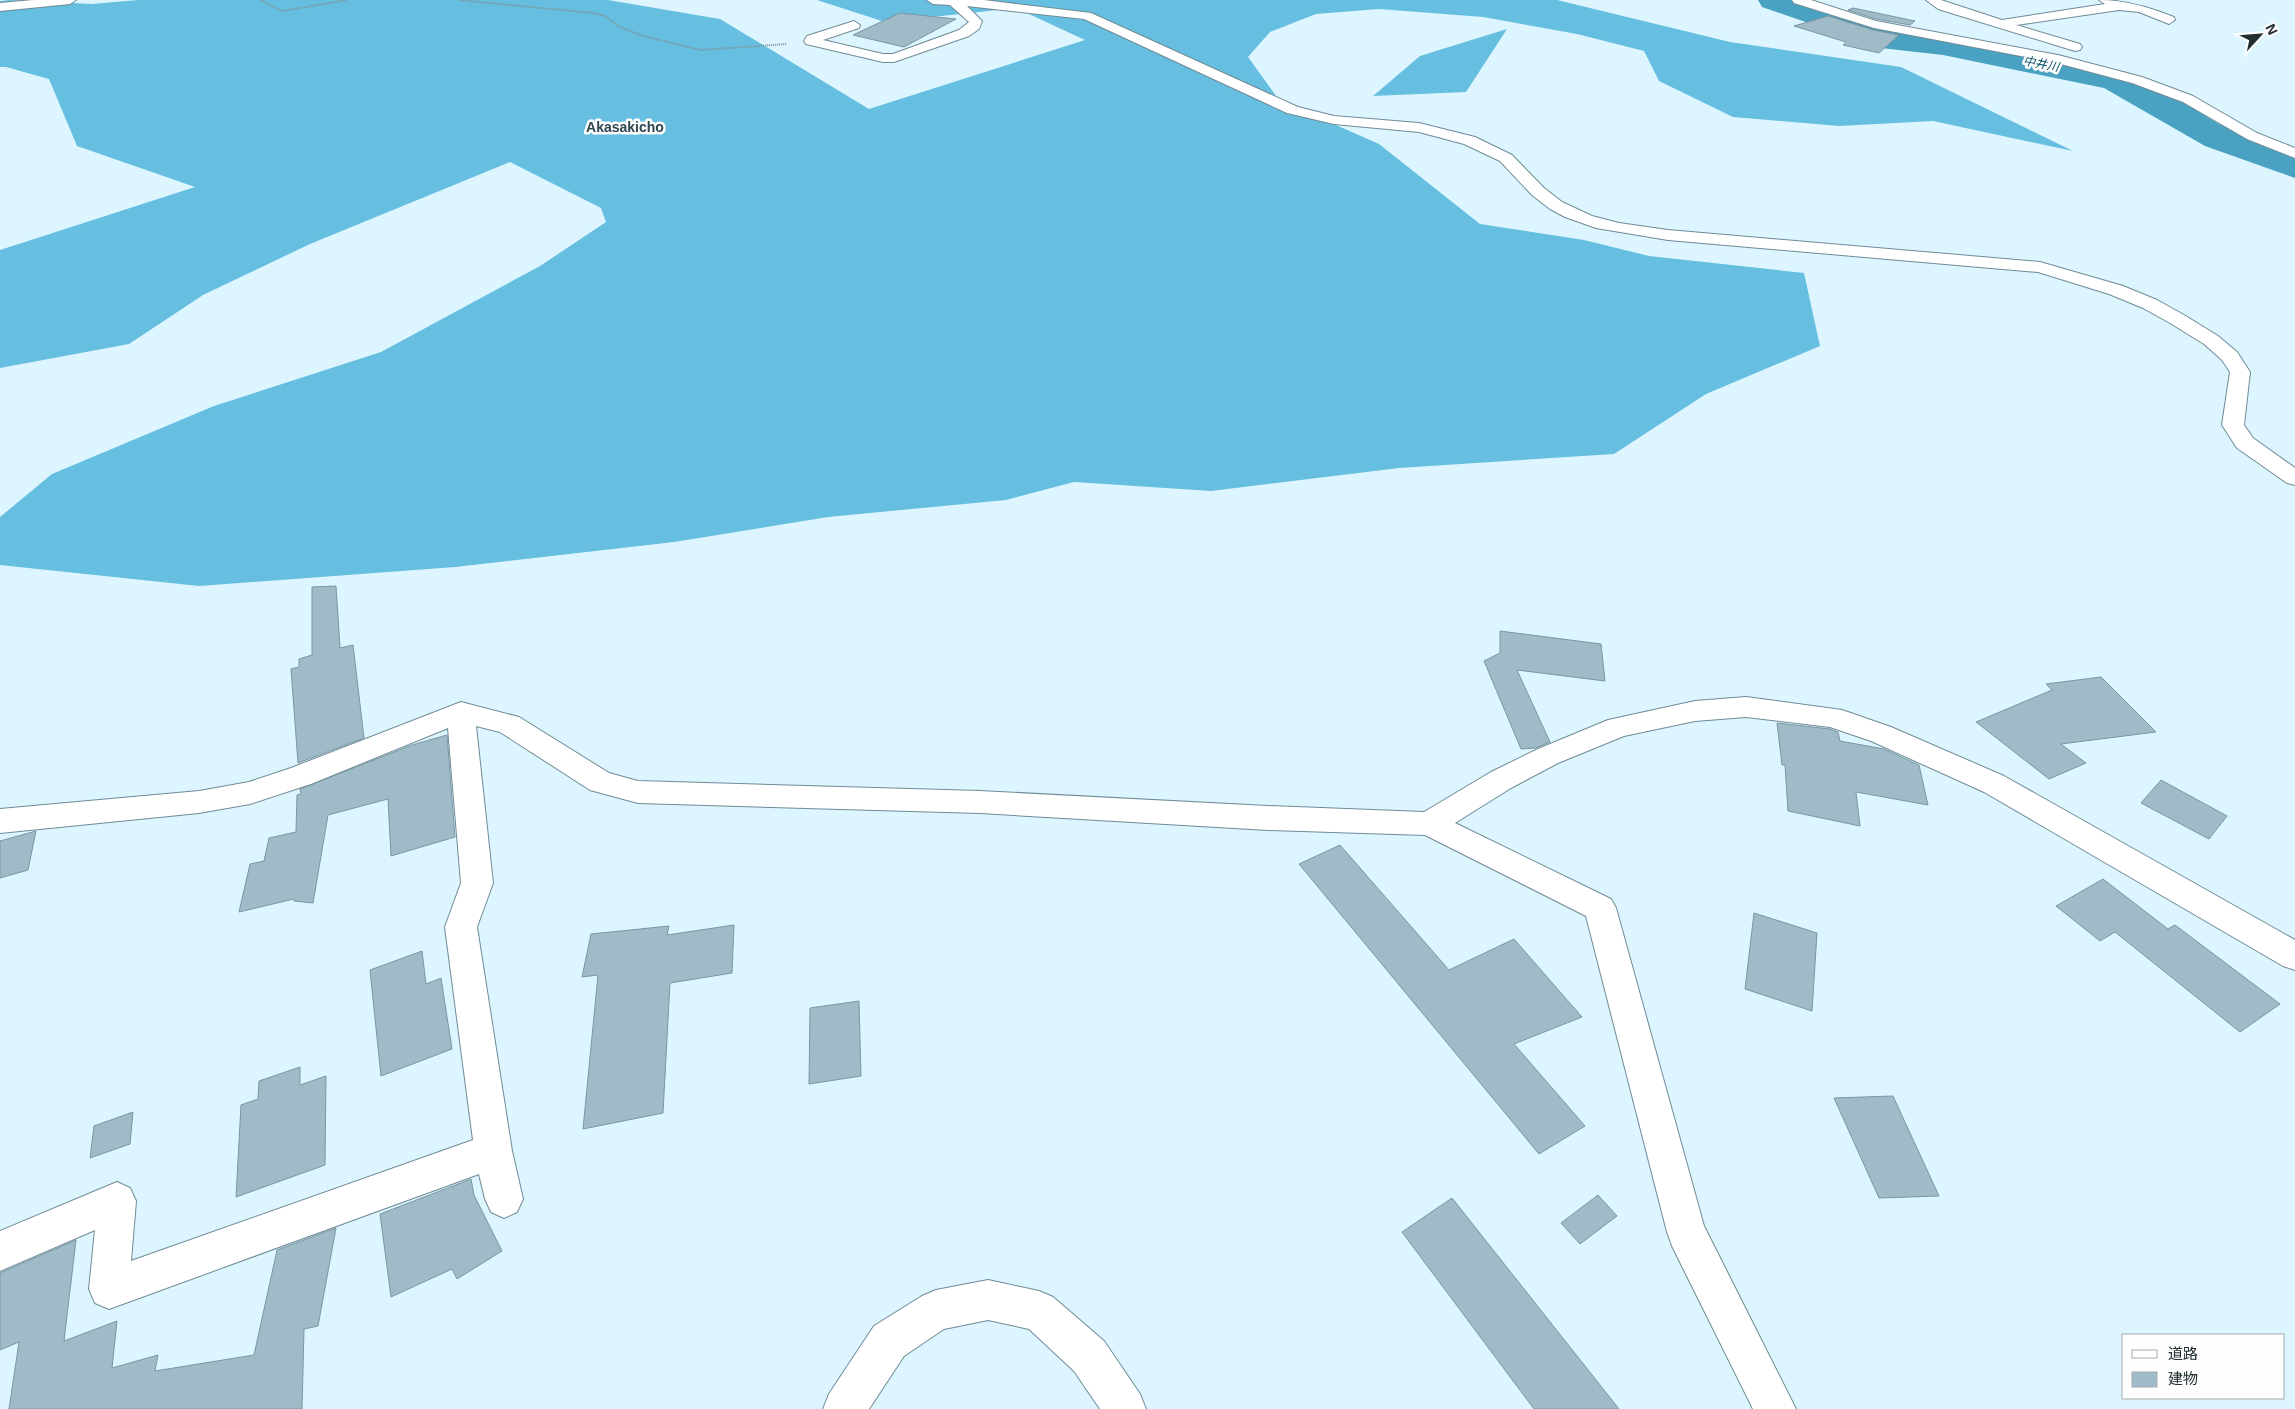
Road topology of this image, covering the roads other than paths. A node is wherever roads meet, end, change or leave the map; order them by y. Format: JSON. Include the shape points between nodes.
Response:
{"nodes":[{"id":1,"x":70,"y":0,"type":"edge"},
{"id":2,"x":933,"y":0,"type":"edge"},
{"id":3,"x":1798,"y":0,"type":"edge"},
{"id":4,"x":1932,"y":0,"type":"edge"},
{"id":5,"x":2105,"y":0,"type":"edge"},
{"id":6,"x":954,"y":2,"type":"junction"},
{"id":7,"x":2119,"y":6,"type":"junction"},
{"id":8,"x":0,"y":7,"type":"edge"},
{"id":9,"x":2169,"y":20,"type":"dead end"},
{"id":10,"x":1996,"y":23,"type":"junction"},
{"id":11,"x":854,"y":25,"type":"dead end"},
{"id":12,"x":2198,"y":89,"type":"dead end"},
{"id":13,"x":2264,"y":126,"type":"dead end"},
{"id":14,"x":2295,"y":139,"type":"edge"},
{"id":15,"x":2295,"y":154,"type":"edge"},
{"id":16,"x":2295,"y":478,"type":"edge"},
{"id":17,"x":461,"y":712,"type":"junction"},
{"id":18,"x":0,"y":821,"type":"edge"},
{"id":19,"x":1429,"y":824,"type":"junction"},
{"id":20,"x":2295,"y":956,"type":"edge"},
{"id":21,"x":494,"y":1151,"type":"junction"},
{"id":22,"x":504,"y":1199,"type":"dead end"},
{"id":23,"x":0,"y":1251,"type":"edge"},
{"id":24,"x":844,"y":1409,"type":"edge"},
{"id":25,"x":1125,"y":1409,"type":"edge"},
{"id":26,"x":1775,"y":1409,"type":"edge"}],
"edges":[{"from":1,"to":8,"type":"street"},
{"from":2,"to":6,"type":"street"},
{"from":3,"to":15,"type":"street","via":[[1874,24],[2058,59],[2137,80],[2188,99],[2252,136]]},
{"from":4,"to":10,"type":"street"},
{"from":5,"to":7,"type":"street"},
{"from":6,"to":11,"type":"street","via":[[972,16],[976,21],[974,26],[904,56],[883,58],[811,41]]},
{"from":6,"to":16,"type":"street","via":[[1087,16],[1300,113],[1334,120],[1410,126],[1453,135],[1506,157],[1543,196],[1591,221],[1668,235],[2040,267],[2116,290],[2177,319],[2230,356],[2240,372],[2233,425],[2246,443]]},
{"from":7,"to":9,"type":"street"},
{"from":7,"to":10,"type":"street"},
{"from":10,"to":12,"type":"street"},
{"from":13,"to":14,"type":"street"},
{"from":17,"to":18,"type":"street","via":[[250,793],[199,802]]},
{"from":17,"to":19,"type":"street","via":[[509,724],[600,782],[638,792],[980,802]]},
{"from":17,"to":21,"type":"street","via":[[477,883],[461,927]]},
{"from":19,"to":20,"type":"street","via":[[1501,780],[1618,727],[1695,711],[1746,707],[1832,716],[1994,784]]},
{"from":19,"to":26,"type":"street","via":[[1600,908],[1686,1232]]},
{"from":21,"to":22,"type":"street"},
{"from":21,"to":23,"type":"street","via":[[109,1288],[116,1201]]},
{"from":24,"to":25,"type":"street","via":[[889,1341],[936,1310],[988,1300],[1039,1311],[1089,1356]]}]}
